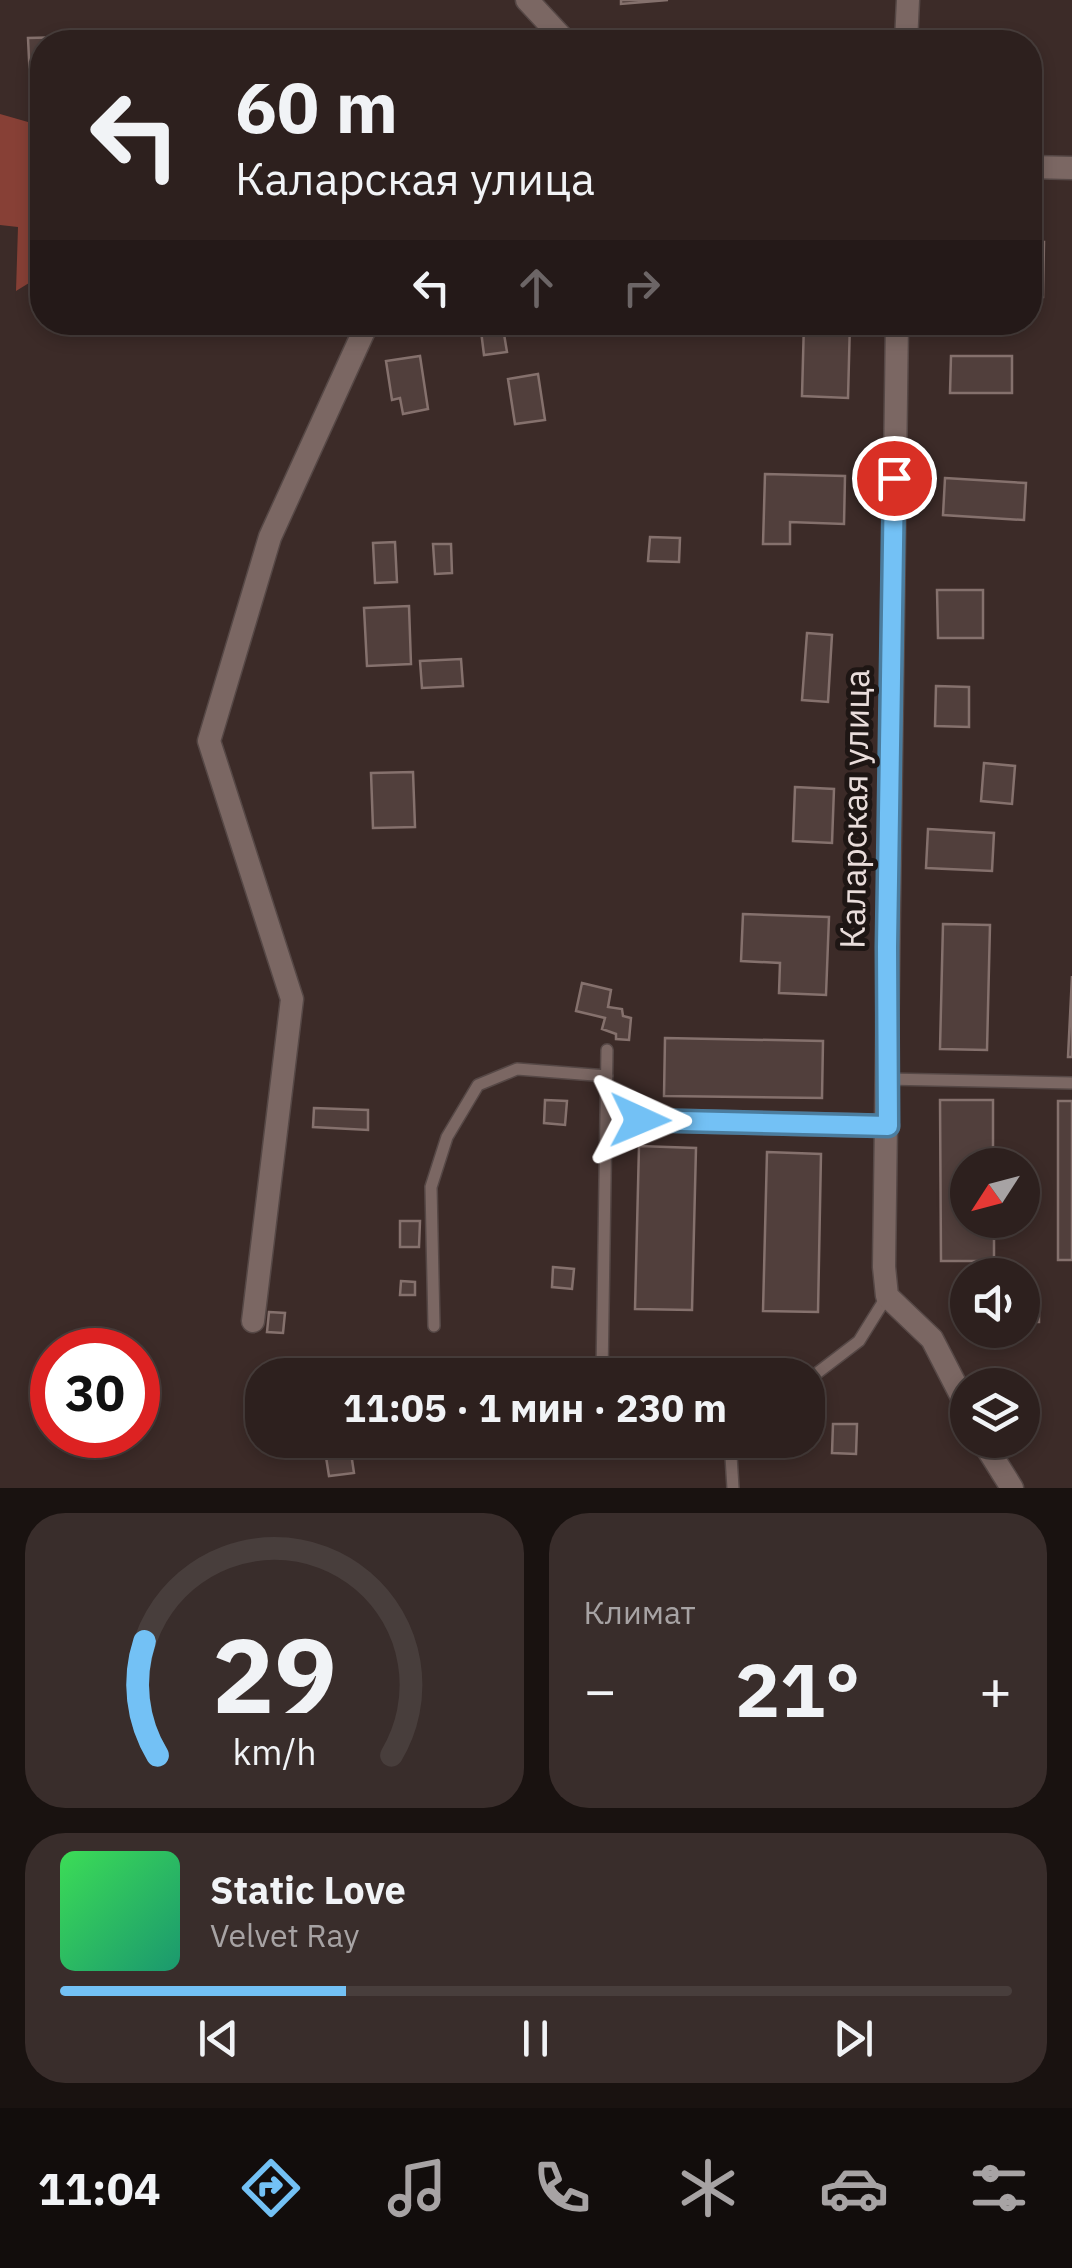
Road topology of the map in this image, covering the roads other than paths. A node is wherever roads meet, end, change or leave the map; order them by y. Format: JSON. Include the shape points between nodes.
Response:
{"nodes":[{"id":1,"x":527,"y":0,"type":"edge"},
{"id":2,"x":908,"y":0,"type":"edge"},
{"id":3,"x":555,"y":30,"type":"edge"},
{"id":4,"x":907,"y":30,"type":"edge"},
{"id":5,"x":1042,"y":167,"type":"edge"},
{"id":6,"x":1072,"y":168,"type":"edge"},
{"id":7,"x":362,"y":335,"type":"edge"},
{"id":8,"x":897,"y":335,"type":"edge"},
{"id":9,"x":607,"y":1050,"type":"dead end"},
{"id":10,"x":607,"y":1076,"type":"junction"},
{"id":11,"x":886,"y":1079,"type":"junction"},
{"id":12,"x":1072,"y":1083,"type":"edge"},
{"id":13,"x":640,"y":1120,"type":"dead end"},
{"id":14,"x":888,"y":1126,"type":"junction"},
{"id":15,"x":887,"y":1296,"type":"junction"},
{"id":16,"x":253,"y":1321,"type":"dead end"},
{"id":17,"x":434,"y":1326,"type":"dead end"},
{"id":18,"x":602,"y":1358,"type":"edge"},
{"id":19,"x":825,"y":1367,"type":"edge"},
{"id":20,"x":950,"y":1374,"type":"edge"},
{"id":21,"x":732,"y":1458,"type":"edge"},
{"id":22,"x":993,"y":1458,"type":"edge"},
{"id":23,"x":734,"y":1488,"type":"edge"},
{"id":24,"x":1012,"y":1488,"type":"edge"}],
"edges":[{"from":1,"to":3,"type":"street"},
{"from":2,"to":4,"type":"street"},
{"from":5,"to":6,"type":"street"},
{"from":7,"to":16,"type":"street","via":[[270,537],[210,741],[292,1000]]},
{"from":8,"to":11,"type":"street","name":"Каларская улица"},
{"from":9,"to":10,"type":"lane"},
{"from":10,"to":17,"type":"lane","via":[[518,1069],[478,1085],[447,1136],[430,1187]]},
{"from":10,"to":18,"type":"lane"},
{"from":11,"to":12,"type":"lane"},
{"from":11,"to":14,"type":"street","name":"Каларская улица"},
{"from":13,"to":14,"type":"street"},
{"from":14,"to":15,"type":"street","name":"Каларская улица"},
{"from":15,"to":19,"type":"lane","via":[[859,1340]]},
{"from":15,"to":20,"type":"street","via":[[932,1339]]},
{"from":21,"to":23,"type":"lane"},
{"from":22,"to":24,"type":"street"}]}
